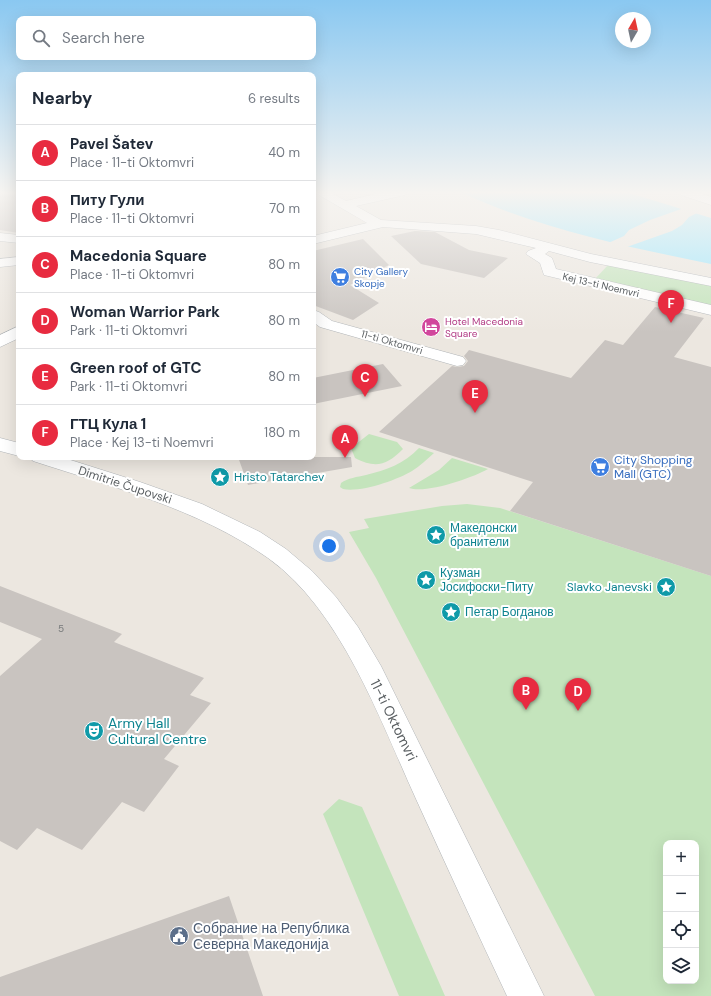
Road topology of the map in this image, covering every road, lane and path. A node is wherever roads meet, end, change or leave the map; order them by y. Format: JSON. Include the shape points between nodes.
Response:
{"nodes":[{"id":1,"x":510,"y":238,"type":"edge"},
{"id":2,"x":548,"y":254,"type":"junction"},
{"id":3,"x":16,"y":261,"type":"edge"},
{"id":4,"x":0,"y":263,"type":"edge"},
{"id":5,"x":711,"y":282,"type":"edge"},
{"id":6,"x":711,"y":298,"type":"edge"},
{"id":7,"x":711,"y":310,"type":"edge"},
{"id":8,"x":317,"y":321,"type":"edge"},
{"id":9,"x":16,"y":333,"type":"edge"},
{"id":10,"x":0,"y":342,"type":"edge"},
{"id":11,"x":458,"y":361,"type":"dead end"},
{"id":12,"x":0,"y":444,"type":"edge"},
{"id":13,"x":16,"y":449,"type":"edge"},
{"id":14,"x":49,"y":460,"type":"edge"},
{"id":15,"x":189,"y":506,"type":"joint"},
{"id":16,"x":526,"y":996,"type":"edge"}],
"edges":[{"from":1,"to":2,"type":"street","name":"Kej 13-ti Noemvri"},
{"from":2,"to":5,"type":"street","name":"Kej 13-ti Noemvri"},
{"from":2,"to":6,"type":"street","name":"Kej 13-ti Noemvri"},
{"from":2,"to":7,"type":"street","name":"Kej 13-ti Noemvri","via":[[549,272]]},
{"from":3,"to":4,"type":"street"},
{"from":8,"to":11,"type":"street","name":"11-ti Oktomvri"},
{"from":9,"to":10,"type":"street"},
{"from":12,"to":13,"type":"street"},
{"from":14,"to":15,"type":"street","name":"Dimitrie Čupovski"},
{"from":15,"to":16,"type":"street","name":"11-ti Oktomvri","via":[[219,520],[279,555],[310,583],[337,616],[372,675]]}]}
